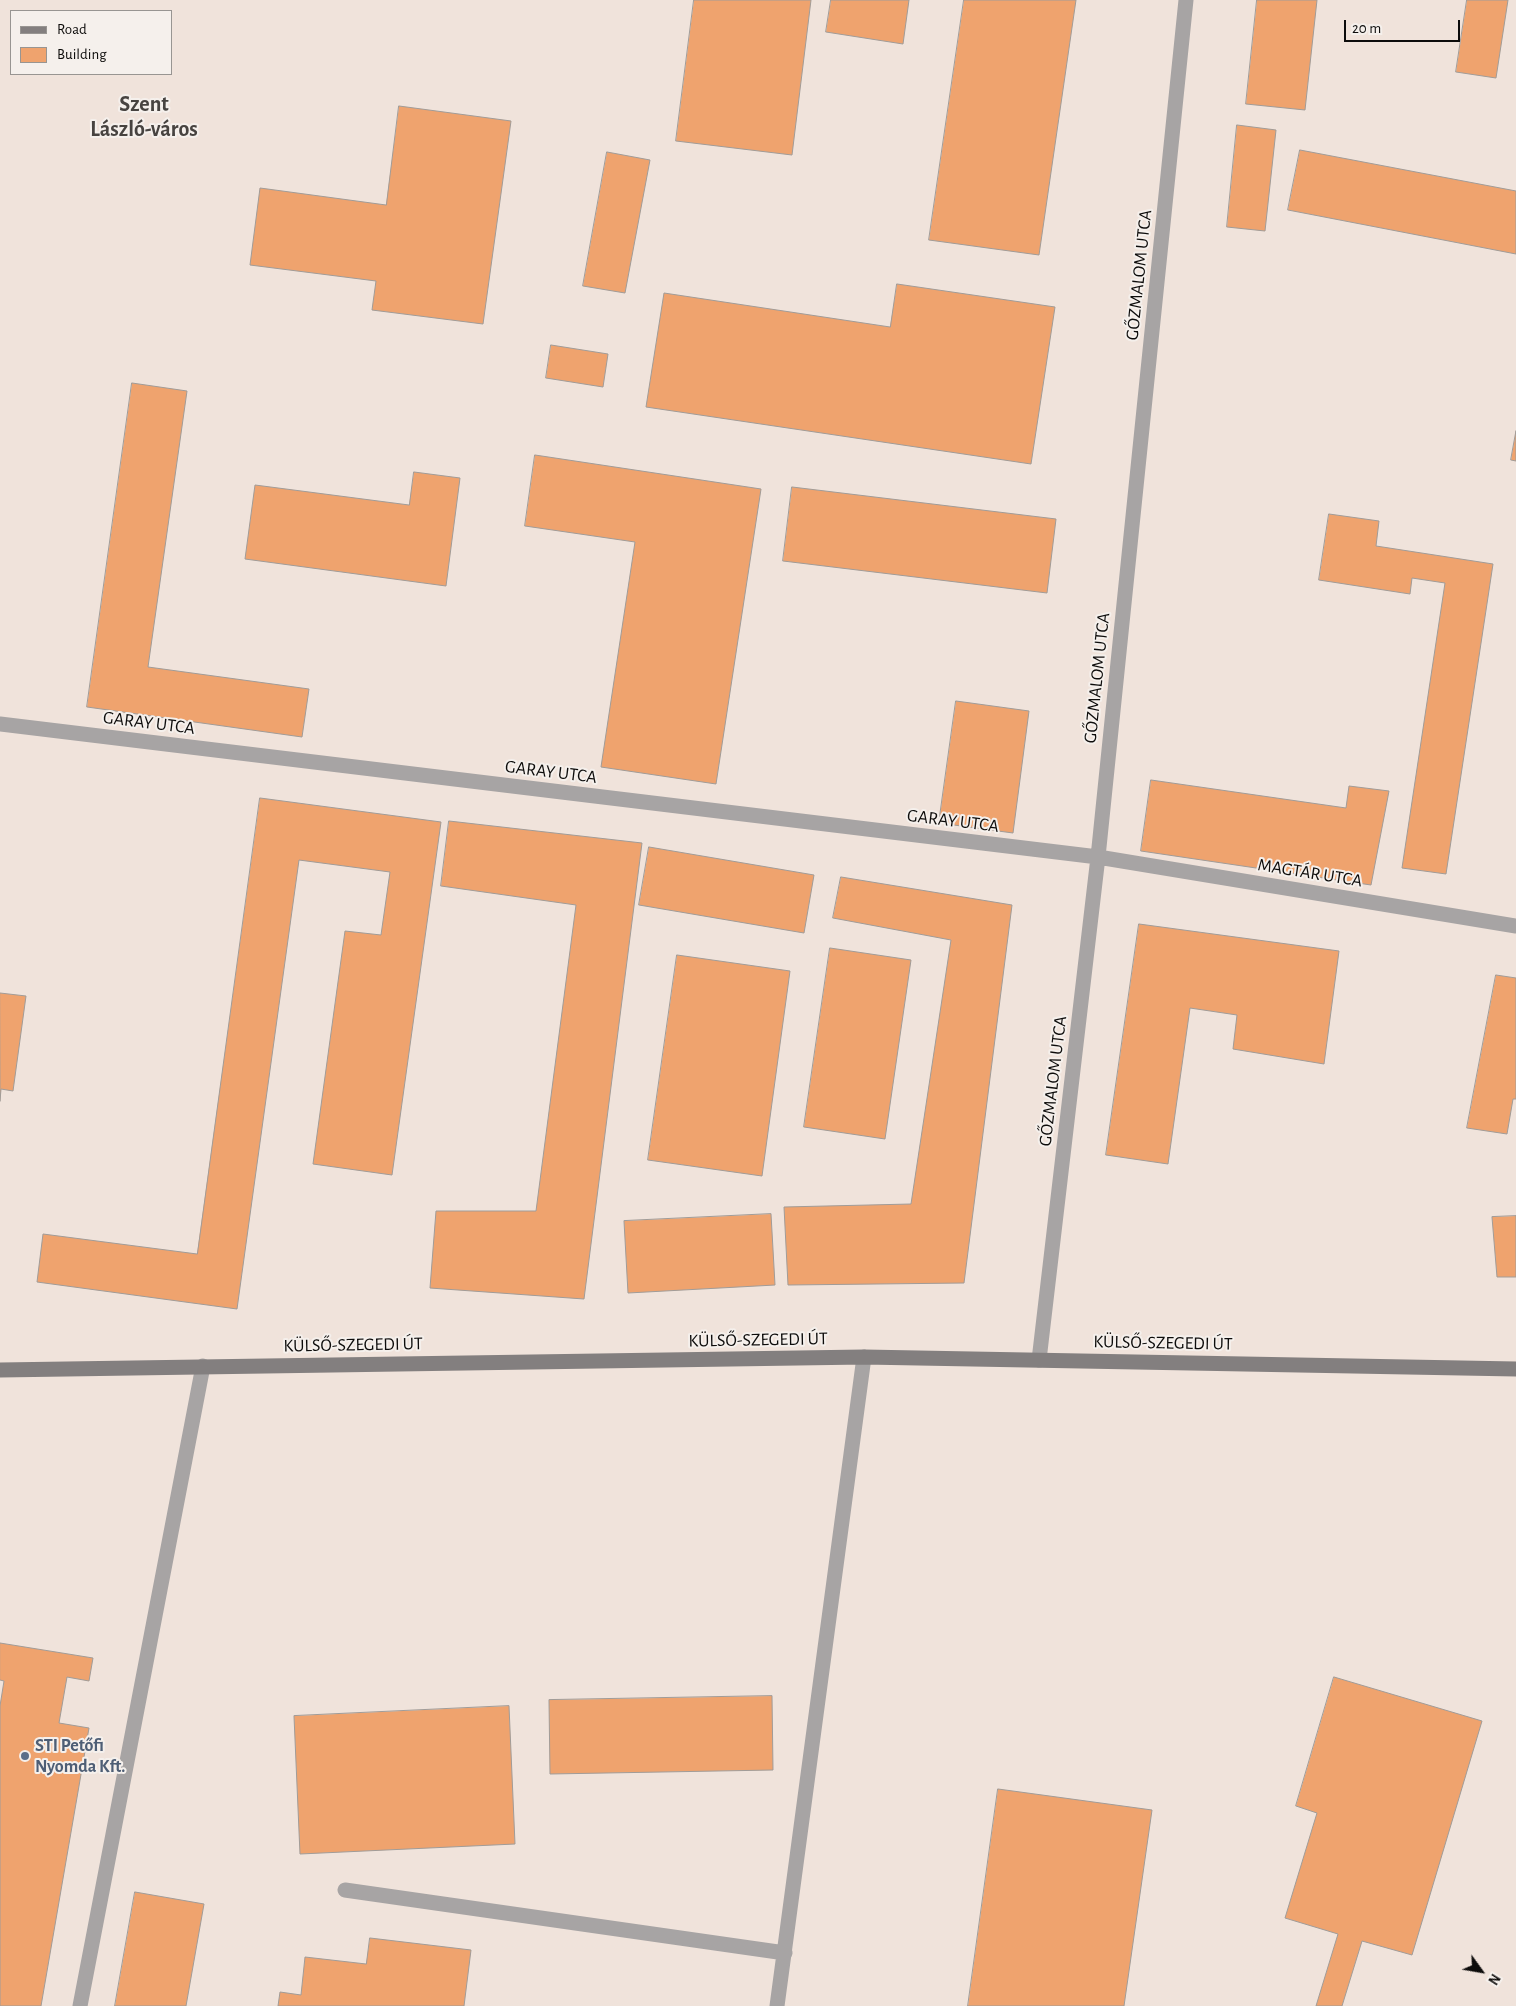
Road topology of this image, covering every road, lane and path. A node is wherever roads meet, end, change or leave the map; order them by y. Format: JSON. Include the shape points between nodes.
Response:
{"nodes":[{"id":1,"x":1186,"y":0,"type":"edge"},
{"id":2,"x":0,"y":724,"type":"edge"},
{"id":3,"x":1098,"y":857,"type":"junction"},
{"id":4,"x":1516,"y":926,"type":"edge"},
{"id":5,"x":864,"y":1358,"type":"junction"},
{"id":6,"x":1039,"y":1360,"type":"junction"},
{"id":7,"x":202,"y":1366,"type":"junction"},
{"id":8,"x":1516,"y":1369,"type":"edge"},
{"id":9,"x":0,"y":1370,"type":"edge"},
{"id":10,"x":345,"y":1890,"type":"dead end"},
{"id":11,"x":785,"y":1953,"type":"junction"},
{"id":12,"x":80,"y":2006,"type":"edge"},
{"id":13,"x":776,"y":2006,"type":"edge"}],
"edges":[{"from":1,"to":3,"type":"street","name":"GŐZMALOM UTCA"},
{"from":2,"to":3,"type":"street","name":"GARAY UTCA"},
{"from":3,"to":4,"type":"street","name":"MAGTÁR UTCA"},
{"from":3,"to":6,"type":"street","name":"GŐZMALOM UTCA"},
{"from":5,"to":6,"type":"street","name":"KÜLSŐ-SZEGEDI ÚT"},
{"from":5,"to":7,"type":"street","name":"KÜLSŐ-SZEGEDI ÚT"},
{"from":5,"to":11,"type":"street"},
{"from":6,"to":8,"type":"street","name":"KÜLSŐ-SZEGEDI ÚT"},
{"from":7,"to":9,"type":"street","name":"KÜLSŐ-SZEGEDI ÚT"},
{"from":7,"to":12,"type":"street"},
{"from":10,"to":11,"type":"street"},
{"from":11,"to":13,"type":"street"}]}
